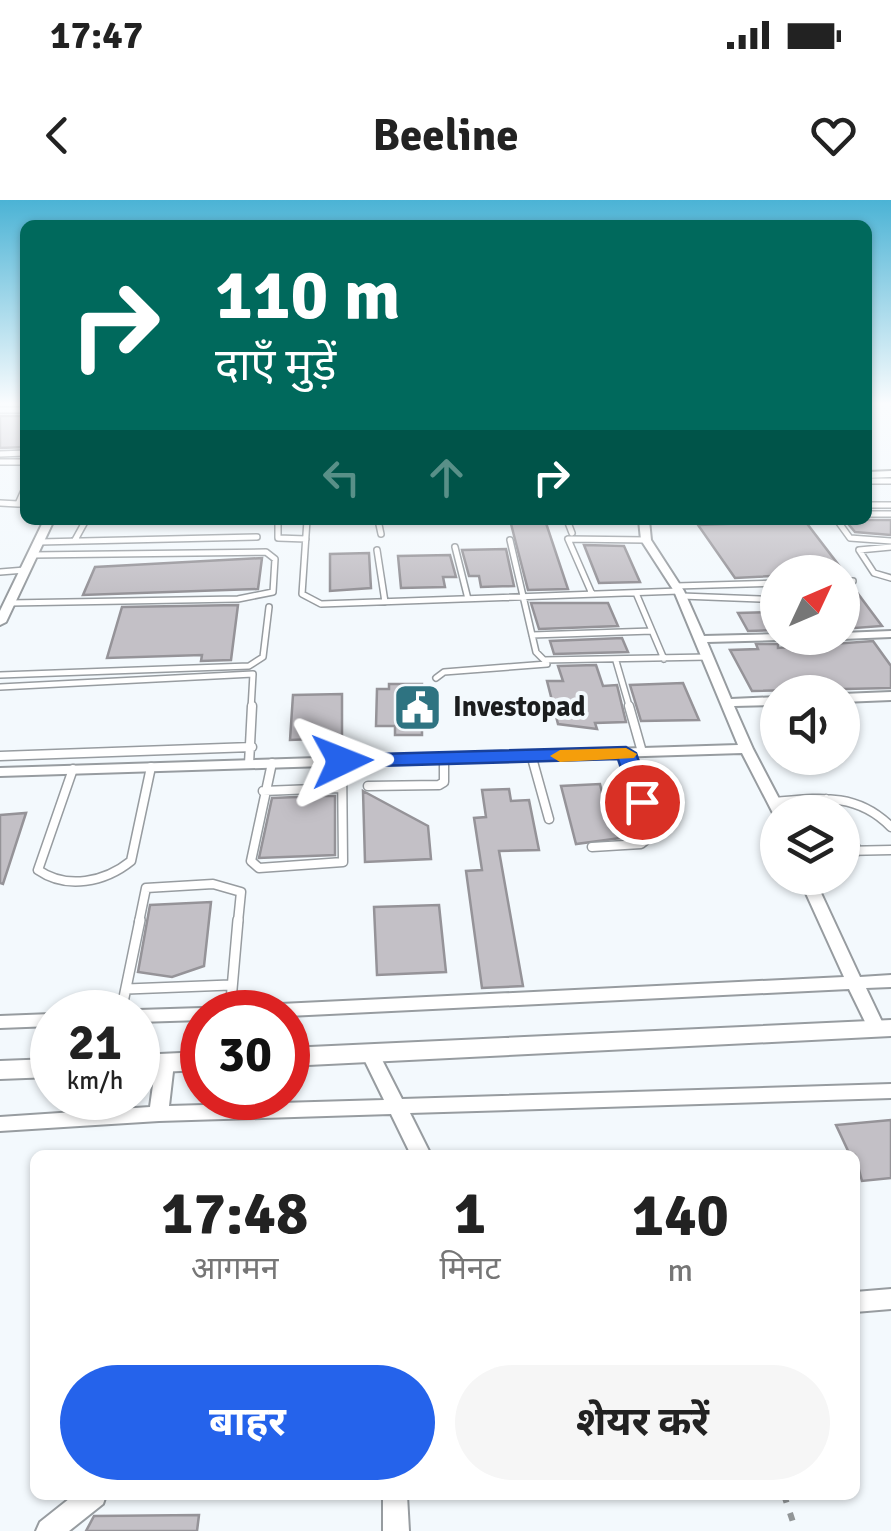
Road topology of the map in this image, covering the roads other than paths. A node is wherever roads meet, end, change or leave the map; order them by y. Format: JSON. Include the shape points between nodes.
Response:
{"nodes":[{"id":1,"x":46,"y":525,"type":"edge"},
{"id":2,"x":83,"y":525,"type":"edge"},
{"id":3,"x":278,"y":525,"type":"edge"},
{"id":4,"x":307,"y":525,"type":"edge"},
{"id":5,"x":379,"y":525,"type":"edge"},
{"id":6,"x":569,"y":525,"type":"edge"},
{"id":7,"x":645,"y":525,"type":"edge"},
{"id":8,"x":841,"y":525,"type":"edge"},
{"id":9,"x":572,"y":533,"type":"dead end"},
{"id":10,"x":380,"y":534,"type":"dead end"},
{"id":11,"x":258,"y":537,"type":"dead end"},
{"id":12,"x":306,"y":539,"type":"junction"},
{"id":13,"x":75,"y":540,"type":"junction"},
{"id":14,"x":510,"y":540,"type":"dead end"},
{"id":15,"x":646,"y":540,"type":"junction"},
{"id":16,"x":38,"y":542,"type":"junction"},
{"id":17,"x":891,"y":544,"type":"edge"},
{"id":18,"x":455,"y":547,"type":"dead end"},
{"id":19,"x":377,"y":550,"type":"dead end"},
{"id":20,"x":32,"y":555,"type":"junction"},
{"id":21,"x":25,"y":570,"type":"junction"},
{"id":22,"x":0,"y":572,"type":"edge"},
{"id":23,"x":891,"y":578,"type":"edge"},
{"id":24,"x":760,"y":584,"type":"edge"},
{"id":25,"x":679,"y":591,"type":"junction"},
{"id":26,"x":636,"y":593,"type":"junction"},
{"id":27,"x":592,"y":594,"type":"junction"},
{"id":28,"x":522,"y":597,"type":"junction"},
{"id":29,"x":468,"y":599,"type":"junction"},
{"id":30,"x":760,"y":599,"type":"dead end"},
{"id":31,"x":385,"y":602,"type":"junction"},
{"id":32,"x":10,"y":603,"type":"junction"},
{"id":33,"x":269,"y":607,"type":"dead end"},
{"id":34,"x":0,"y":622,"type":"edge"},
{"id":35,"x":652,"y":631,"type":"junction"},
{"id":36,"x":891,"y":634,"type":"edge"},
{"id":37,"x":532,"y":635,"type":"junction"},
{"id":38,"x":860,"y":635,"type":"edge"},
{"id":39,"x":760,"y":637,"type":"edge"},
{"id":40,"x":702,"y":639,"type":"junction"},
{"id":41,"x":708,"y":657,"type":"junction"},
{"id":42,"x":664,"y":658,"type":"junction"},
{"id":43,"x":616,"y":660,"type":"junction"},
{"id":44,"x":552,"y":663,"type":"junction"},
{"id":45,"x":0,"y":675,"type":"edge"},
{"id":46,"x":436,"y":678,"type":"dead end"},
{"id":47,"x":0,"y":687,"type":"edge"},
{"id":48,"x":891,"y":696,"type":"edge"},
{"id":49,"x":860,"y":697,"type":"edge"},
{"id":50,"x":760,"y":702,"type":"edge"},
{"id":51,"x":728,"y":703,"type":"junction"},
{"id":52,"x":252,"y":747,"type":"junction"},
{"id":53,"x":746,"y":749,"type":"junction"},
{"id":54,"x":118,"y":752,"type":"junction"},
{"id":55,"x":642,"y":752,"type":"junction"},
{"id":56,"x":626,"y":753,"type":"junction"},
{"id":57,"x":0,"y":756,"type":"edge"},
{"id":58,"x":444,"y":758,"type":"junction"},
{"id":59,"x":532,"y":758,"type":"junction"},
{"id":60,"x":342,"y":761,"type":"junction"},
{"id":61,"x":272,"y":763,"type":"junction"},
{"id":62,"x":249,"y":764,"type":"junction"},
{"id":63,"x":151,"y":767,"type":"junction"},
{"id":64,"x":112,"y":768,"type":"junction"},
{"id":65,"x":73,"y":770,"type":"junction"},
{"id":66,"x":0,"y":772,"type":"edge"},
{"id":67,"x":368,"y":786,"type":"dead end"},
{"id":68,"x":340,"y":788,"type":"junction"},
{"id":69,"x":263,"y":791,"type":"junction"},
{"id":70,"x":771,"y":795,"type":"edge"},
{"id":71,"x":860,"y":802,"type":"edge"},
{"id":72,"x":549,"y":819,"type":"dead end"},
{"id":73,"x":891,"y":827,"type":"edge"},
{"id":74,"x":592,"y":846,"type":"dead end"},
{"id":75,"x":860,"y":850,"type":"edge"},
{"id":76,"x":891,"y":850,"type":"edge"},
{"id":77,"x":814,"y":895,"type":"edge"},
{"id":78,"x":891,"y":981,"type":"edge"},
{"id":79,"x":855,"y":983,"type":"junction"},
{"id":80,"x":230,"y":986,"type":"junction"},
{"id":81,"x":127,"y":989,"type":"joint"},
{"id":82,"x":230,"y":990,"type":"edge"},
{"id":83,"x":310,"y":1009,"type":"edge"},
{"id":84,"x":30,"y":1021,"type":"edge"},
{"id":85,"x":0,"y":1022,"type":"edge"},
{"id":86,"x":884,"y":1028,"type":"edge"},
{"id":87,"x":370,"y":1054,"type":"junction"},
{"id":88,"x":310,"y":1056,"type":"edge"},
{"id":89,"x":180,"y":1062,"type":"edge"},
{"id":90,"x":160,"y":1063,"type":"edge"},
{"id":91,"x":165,"y":1063,"type":"junction"},
{"id":92,"x":30,"y":1069,"type":"edge"},
{"id":93,"x":0,"y":1070,"type":"edge"},
{"id":94,"x":891,"y":1090,"type":"edge"},
{"id":95,"x":160,"y":1099,"type":"edge"},
{"id":96,"x":399,"y":1110,"type":"junction"},
{"id":97,"x":160,"y":1114,"type":"edge"},
{"id":98,"x":63,"y":1120,"type":"edge"},
{"id":99,"x":0,"y":1124,"type":"edge"},
{"id":100,"x":419,"y":1150,"type":"edge"},
{"id":101,"x":891,"y":1299,"type":"edge"},
{"id":102,"x":860,"y":1302,"type":"edge"},
{"id":103,"x":88,"y":1500,"type":"edge"},
{"id":104,"x":395,"y":1500,"type":"edge"},
{"id":105,"x":49,"y":1531,"type":"edge"},
{"id":106,"x":396,"y":1531,"type":"edge"}],
"edges":[{"from":1,"to":16,"type":"street"},
{"from":2,"to":13,"type":"lane"},
{"from":3,"to":12,"type":"lane","via":[[278,538]]},
{"from":4,"to":12,"type":"lane"},
{"from":5,"to":10,"type":"lane"},
{"from":6,"to":9,"type":"lane"},
{"from":7,"to":15,"type":"street"},
{"from":8,"to":17,"type":"lane","via":[[850,538]]},
{"from":11,"to":13,"type":"lane"},
{"from":12,"to":31,"type":"lane","via":[[302,594],[332,605]]},
{"from":13,"to":16,"type":"lane"},
{"from":14,"to":28,"type":"lane"},
{"from":15,"to":25,"type":"street"},
{"from":15,"to":27,"type":"lane","via":[[568,539]]},
{"from":16,"to":20,"type":"street"},
{"from":17,"to":23,"type":"lane","via":[[858,550],[874,572]]},
{"from":18,"to":29,"type":"lane"},
{"from":19,"to":31,"type":"lane"},
{"from":20,"to":21,"type":"street"},
{"from":20,"to":32,"type":"lane","via":[[266,552],[275,560],[274,592],[257,598]]},
{"from":21,"to":22,"type":"lane"},
{"from":21,"to":32,"type":"street"},
{"from":24,"to":25,"type":"lane"},
{"from":25,"to":26,"type":"lane"},
{"from":25,"to":30,"type":"lane"},
{"from":25,"to":40,"type":"street"},
{"from":26,"to":27,"type":"lane"},
{"from":26,"to":35,"type":"lane"},
{"from":27,"to":28,"type":"lane"},
{"from":28,"to":29,"type":"lane"},
{"from":28,"to":37,"type":"lane"},
{"from":29,"to":31,"type":"lane"},
{"from":32,"to":34,"type":"street"},
{"from":33,"to":45,"type":"lane","via":[[264,657],[249,666]]},
{"from":35,"to":37,"type":"lane"},
{"from":35,"to":42,"type":"lane"},
{"from":36,"to":38,"type":"street"},
{"from":37,"to":44,"type":"lane","via":[[538,656]]},
{"from":39,"to":40,"type":"street"},
{"from":40,"to":41,"type":"street"},
{"from":41,"to":42,"type":"lane"},
{"from":41,"to":51,"type":"street"},
{"from":42,"to":43,"type":"lane"},
{"from":43,"to":44,"type":"lane"},
{"from":43,"to":55,"type":"lane"},
{"from":44,"to":46,"type":"lane"},
{"from":47,"to":52,"type":"lane","via":[[254,674]]},
{"from":48,"to":49,"type":"street"},
{"from":50,"to":51,"type":"street"},
{"from":51,"to":53,"type":"street"},
{"from":52,"to":54,"type":"lane"},
{"from":52,"to":62,"type":"lane"},
{"from":53,"to":55,"type":"street"},
{"from":53,"to":70,"type":"street"},
{"from":54,"to":57,"type":"lane"},
{"from":54,"to":64,"type":"lane"},
{"from":55,"to":56,"type":"street"},
{"from":56,"to":59,"type":"street"},
{"from":56,"to":74,"type":"lane","via":[[651,836],[641,844]]},
{"from":58,"to":59,"type":"street"},
{"from":58,"to":60,"type":"street"},
{"from":58,"to":67,"type":"lane","via":[[439,785]]},
{"from":59,"to":72,"type":"lane"},
{"from":60,"to":61,"type":"street"},
{"from":60,"to":68,"type":"lane"},
{"from":61,"to":62,"type":"street"},
{"from":61,"to":69,"type":"lane"},
{"from":62,"to":63,"type":"street"},
{"from":63,"to":64,"type":"street"},
{"from":63,"to":65,"type":"lane","via":[[131,861],[104,878],[82,880],[38,870]]},
{"from":64,"to":65,"type":"street"},
{"from":65,"to":66,"type":"street"},
{"from":68,"to":69,"type":"lane"},
{"from":68,"to":69,"type":"lane","via":[[342,863],[259,868],[251,861]]},
{"from":71,"to":73,"type":"lane"},
{"from":75,"to":76,"type":"lane"},
{"from":77,"to":79,"type":"street"},
{"from":78,"to":79,"type":"street"},
{"from":79,"to":83,"type":"street"},
{"from":79,"to":86,"type":"street"},
{"from":80,"to":81,"type":"lane"},
{"from":80,"to":81,"type":"lane","via":[[240,892],[213,884],[146,888]]},
{"from":80,"to":82,"type":"lane"},
{"from":84,"to":85,"type":"street"},
{"from":86,"to":87,"type":"street"},
{"from":87,"to":88,"type":"street"},
{"from":87,"to":96,"type":"street"},
{"from":89,"to":91,"type":"street"},
{"from":90,"to":91,"type":"street"},
{"from":91,"to":95,"type":"street"},
{"from":92,"to":93,"type":"street"},
{"from":94,"to":96,"type":"street"},
{"from":96,"to":97,"type":"street"},
{"from":96,"to":100,"type":"street"},
{"from":98,"to":99,"type":"street"},
{"from":101,"to":102,"type":"street"},
{"from":103,"to":105,"type":"street"},
{"from":104,"to":106,"type":"street"}]}
